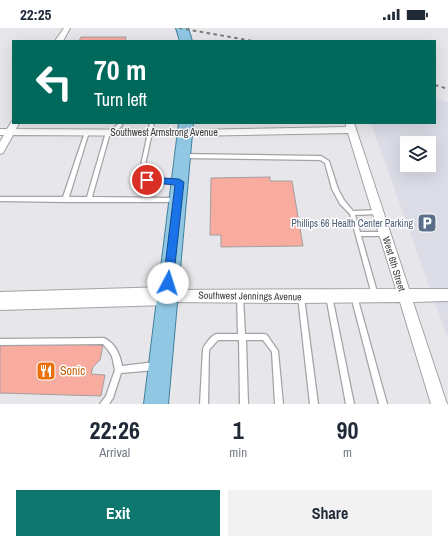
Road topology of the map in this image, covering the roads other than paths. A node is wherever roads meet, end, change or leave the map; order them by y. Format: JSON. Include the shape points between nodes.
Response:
{"nodes":[{"id":1,"x":66,"y":28,"type":"edge"},
{"id":2,"x":182,"y":28,"type":"edge"},
{"id":3,"x":60,"y":40,"type":"edge"},
{"id":4,"x":186,"y":40,"type":"edge"},
{"id":5,"x":14,"y":124,"type":"edge"},
{"id":6,"x":120,"y":124,"type":"edge"},
{"id":7,"x":152,"y":124,"type":"edge"},
{"id":8,"x":351,"y":127,"type":"edge"},
{"id":9,"x":185,"y":128,"type":"edge"},
{"id":10,"x":0,"y":132,"type":"edge"},
{"id":11,"x":10,"y":132,"type":"junction"},
{"id":12,"x":87,"y":132,"type":"junction"},
{"id":13,"x":108,"y":132,"type":"junction"},
{"id":14,"x":150,"y":133,"type":"junction"},
{"id":15,"x":0,"y":151,"type":"edge"},
{"id":16,"x":182,"y":156,"type":"junction"},
{"id":17,"x":179,"y":182,"type":"junction"},
{"id":18,"x":0,"y":199,"type":"edge"},
{"id":19,"x":65,"y":200,"type":"junction"},
{"id":20,"x":88,"y":200,"type":"junction"},
{"id":21,"x":177,"y":200,"type":"junction"},
{"id":22,"x":378,"y":212,"type":"junction"},
{"id":23,"x":352,"y":213,"type":"junction"},
{"id":24,"x":358,"y":234,"type":"junction"},
{"id":25,"x":385,"y":234,"type":"junction"},
{"id":26,"x":448,"y":295,"type":"edge"},
{"id":27,"x":167,"y":296,"type":"junction"},
{"id":28,"x":240,"y":296,"type":"junction"},
{"id":29,"x":301,"y":296,"type":"junction"},
{"id":30,"x":329,"y":296,"type":"junction"},
{"id":31,"x":354,"y":296,"type":"junction"},
{"id":32,"x":376,"y":296,"type":"junction"},
{"id":33,"x":404,"y":296,"type":"junction"},
{"id":34,"x":0,"y":301,"type":"edge"},
{"id":35,"x":242,"y":337,"type":"junction"},
{"id":36,"x":0,"y":342,"type":"edge"},
{"id":37,"x":160,"y":366,"type":"junction"},
{"id":38,"x":119,"y":370,"type":"junction"},
{"id":39,"x":104,"y":404,"type":"edge"},
{"id":40,"x":156,"y":404,"type":"edge"},
{"id":41,"x":204,"y":404,"type":"edge"},
{"id":42,"x":244,"y":404,"type":"edge"},
{"id":43,"x":279,"y":404,"type":"edge"},
{"id":44,"x":314,"y":404,"type":"edge"},
{"id":45,"x":350,"y":404,"type":"edge"},
{"id":46,"x":383,"y":404,"type":"edge"},
{"id":47,"x":439,"y":404,"type":"edge"}],
"edges":[{"from":1,"to":3,"type":"street"},
{"from":2,"to":4,"type":"main road"},
{"from":5,"to":11,"type":"street"},
{"from":6,"to":13,"type":"lane"},
{"from":7,"to":14,"type":"lane"},
{"from":8,"to":9,"type":"street","name":"Southwest Armstrong Avenue"},
{"from":8,"to":22,"type":"street","name":"West 6th Street"},
{"from":9,"to":14,"type":"street","name":"Southwest Armstrong Avenue"},
{"from":9,"to":16,"type":"main road"},
{"from":10,"to":11,"type":"street","name":"Southwest Armstrong Avenue"},
{"from":11,"to":12,"type":"street","name":"Southwest Armstrong Avenue"},
{"from":11,"to":15,"type":"street"},
{"from":12,"to":13,"type":"street","name":"Southwest Armstrong Avenue"},
{"from":12,"to":19,"type":"lane"},
{"from":13,"to":14,"type":"street","name":"Southwest Armstrong Avenue"},
{"from":13,"to":20,"type":"lane"},
{"from":14,"to":17,"type":"lane","via":[[142,170],[143,177],[147,180]]},
{"from":16,"to":17,"type":"main road"},
{"from":16,"to":23,"type":"lane","via":[[324,159],[335,189]]},
{"from":17,"to":21,"type":"main road"},
{"from":18,"to":19,"type":"lane"},
{"from":19,"to":20,"type":"lane"},
{"from":20,"to":21,"type":"lane"},
{"from":21,"to":27,"type":"main road"},
{"from":22,"to":23,"type":"lane"},
{"from":22,"to":25,"type":"street","name":"West 6th Street"},
{"from":23,"to":24,"type":"lane"},
{"from":24,"to":25,"type":"lane"},
{"from":24,"to":32,"type":"lane"},
{"from":25,"to":33,"type":"street","name":"West 6th Street"},
{"from":26,"to":33,"type":"street","name":"Southwest Jennings Avenue"},
{"from":27,"to":28,"type":"street","name":"Southwest Jennings Avenue"},
{"from":27,"to":34,"type":"street","name":"Southwest Jennings Avenue"},
{"from":27,"to":37,"type":"main road"},
{"from":28,"to":29,"type":"street","name":"Southwest Jennings Avenue"},
{"from":28,"to":35,"type":"lane"},
{"from":29,"to":30,"type":"street","name":"Southwest Jennings Avenue"},
{"from":29,"to":44,"type":"lane"},
{"from":30,"to":31,"type":"street","name":"Southwest Jennings Avenue"},
{"from":30,"to":45,"type":"lane"},
{"from":31,"to":32,"type":"street","name":"Southwest Jennings Avenue"},
{"from":31,"to":46,"type":"lane"},
{"from":32,"to":33,"type":"street","name":"Southwest Jennings Avenue"},
{"from":33,"to":47,"type":"street","name":"West 6th Street"},
{"from":35,"to":41,"type":"lane","via":[[216,337],[206,349]]},
{"from":35,"to":42,"type":"lane"},
{"from":35,"to":43,"type":"lane","via":[[265,337],[275,351]]},
{"from":36,"to":38,"type":"lane","via":[[104,341],[112,346],[117,355]]},
{"from":37,"to":38,"type":"lane"},
{"from":37,"to":40,"type":"main road"},
{"from":38,"to":39,"type":"lane","via":[[109,398]]}]}
